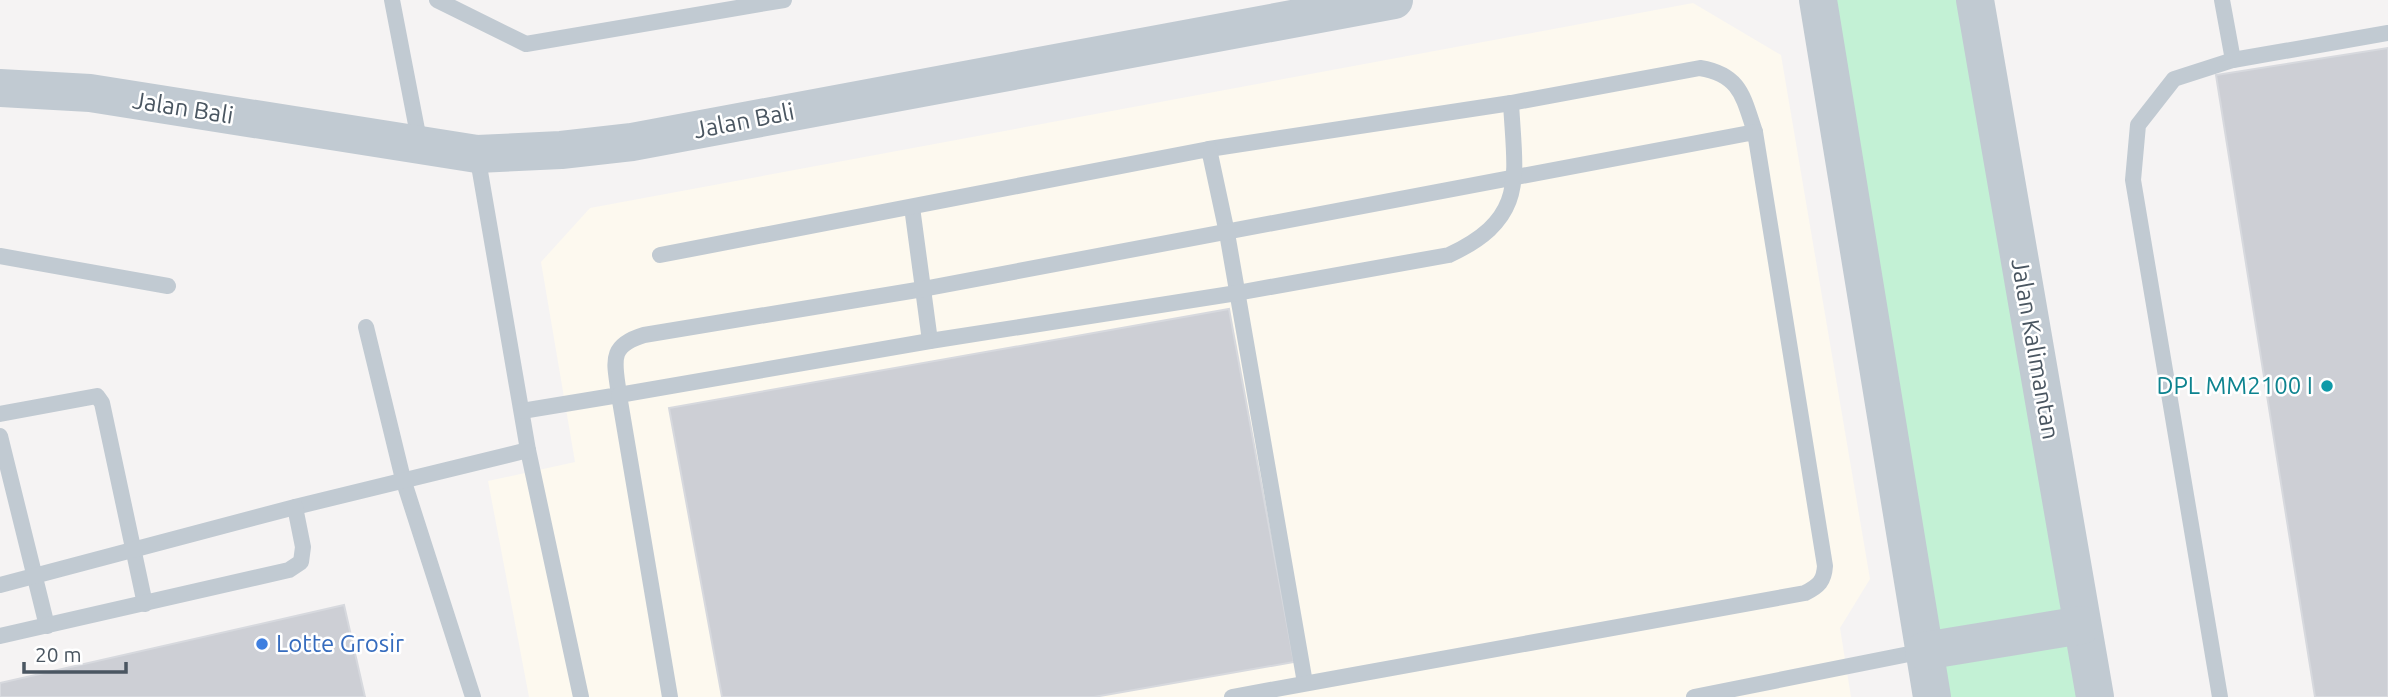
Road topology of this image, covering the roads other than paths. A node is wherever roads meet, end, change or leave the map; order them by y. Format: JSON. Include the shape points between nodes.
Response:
{"nodes":[{"id":1,"x":392,"y":0,"type":"edge"},
{"id":2,"x":437,"y":0,"type":"edge"},
{"id":3,"x":784,"y":0,"type":"edge"},
{"id":4,"x":1394,"y":0,"type":"edge"},
{"id":5,"x":1818,"y":0,"type":"edge"},
{"id":6,"x":1975,"y":0,"type":"edge"},
{"id":7,"x":2222,"y":0,"type":"edge"},
{"id":8,"x":2388,"y":33,"type":"edge"},
{"id":9,"x":2233,"y":60,"type":"junction"},
{"id":10,"x":0,"y":66,"type":"edge"},
{"id":11,"x":0,"y":88,"type":"edge"},
{"id":12,"x":90,"y":93,"type":"junction"},
{"id":13,"x":1511,"y":103,"type":"junction"},
{"id":14,"x":1755,"y":132,"type":"junction"},
{"id":15,"x":420,"y":146,"type":"junction"},
{"id":16,"x":1209,"y":149,"type":"junction"},
{"id":17,"x":477,"y":154,"type":"junction"},
{"id":18,"x":1515,"y":179,"type":"junction"},
{"id":19,"x":912,"y":207,"type":"junction"},
{"id":20,"x":1227,"y":233,"type":"junction"},
{"id":21,"x":660,"y":255,"type":"dead end"},
{"id":22,"x":0,"y":256,"type":"edge"},
{"id":23,"x":168,"y":286,"type":"dead end"},
{"id":24,"x":923,"y":289,"type":"junction"},
{"id":25,"x":1237,"y":293,"type":"junction"},
{"id":26,"x":366,"y":327,"type":"dead end"},
{"id":27,"x":930,"y":341,"type":"junction"},
{"id":28,"x":619,"y":395,"type":"junction"},
{"id":29,"x":522,"y":411,"type":"junction"},
{"id":30,"x":0,"y":415,"type":"edge"},
{"id":31,"x":0,"y":436,"type":"edge"},
{"id":32,"x":528,"y":450,"type":"junction"},
{"id":33,"x":404,"y":480,"type":"junction"},
{"id":34,"x":295,"y":507,"type":"junction"},
{"id":35,"x":135,"y":548,"type":"junction"},
{"id":36,"x":34,"y":576,"type":"junction"},
{"id":37,"x":0,"y":586,"type":"edge"},
{"id":38,"x":145,"y":604,"type":"junction"},
{"id":39,"x":2082,"y":625,"type":"junction"},
{"id":40,"x":47,"y":626,"type":"junction"},
{"id":41,"x":0,"y":636,"type":"edge"},
{"id":42,"x":1924,"y":651,"type":"junction"},
{"id":43,"x":1305,"y":684,"type":"junction"},
{"id":44,"x":473,"y":697,"type":"edge"},
{"id":45,"x":581,"y":697,"type":"edge"},
{"id":46,"x":670,"y":697,"type":"edge"},
{"id":47,"x":1232,"y":697,"type":"edge"},
{"id":48,"x":1694,"y":697,"type":"edge"},
{"id":49,"x":1932,"y":697,"type":"edge"},
{"id":50,"x":2095,"y":697,"type":"edge"},
{"id":51,"x":2220,"y":697,"type":"edge"}],
"edges":[{"from":1,"to":15,"type":"lane"},
{"from":2,"to":3,"type":"lane","via":[[526,44]]},
{"from":4,"to":17,"type":"street","name":"Jalan Bali","via":[[632,142]]},
{"from":5,"to":42,"type":"street"},
{"from":6,"to":39,"type":"street","name":"Jalan Kalimantan"},
{"from":7,"to":9,"type":"lane"},
{"from":8,"to":9,"type":"lane"},
{"from":9,"to":51,"type":"lane","via":[[2174,79],[2138,125],[2133,180]]},
{"from":10,"to":12,"type":"street","name":"Jalan Bali"},
{"from":11,"to":12,"type":"street","name":"Jalan Bali"},
{"from":12,"to":15,"type":"street","name":"Jalan Bali"},
{"from":13,"to":14,"type":"lane","via":[[1700,68],[1718,71],[1734,82]]},
{"from":13,"to":16,"type":"lane"},
{"from":13,"to":18,"type":"lane"},
{"from":14,"to":18,"type":"lane"},
{"from":14,"to":43,"type":"lane","via":[[1824,579],[1805,593]]},
{"from":15,"to":17,"type":"street","name":"Jalan Bali"},
{"from":16,"to":19,"type":"lane"},
{"from":16,"to":20,"type":"lane"},
{"from":17,"to":29,"type":"lane"},
{"from":18,"to":20,"type":"lane"},
{"from":18,"to":25,"type":"lane","via":[[1504,214],[1488,232],[1449,255]]},
{"from":19,"to":21,"type":"lane"},
{"from":19,"to":24,"type":"lane"},
{"from":20,"to":24,"type":"lane"},
{"from":20,"to":25,"type":"lane"},
{"from":22,"to":23,"type":"lane"},
{"from":24,"to":27,"type":"lane"},
{"from":24,"to":28,"type":"lane","via":[[629,339],[618,349],[615,360]]},
{"from":25,"to":27,"type":"lane"},
{"from":25,"to":43,"type":"lane"},
{"from":26,"to":33,"type":"lane"},
{"from":27,"to":28,"type":"lane"},
{"from":28,"to":29,"type":"lane"},
{"from":28,"to":46,"type":"lane"},
{"from":29,"to":32,"type":"lane"},
{"from":30,"to":35,"type":"lane","via":[[97,396]]},
{"from":31,"to":36,"type":"lane"},
{"from":32,"to":33,"type":"lane"},
{"from":32,"to":45,"type":"lane"},
{"from":33,"to":34,"type":"lane"},
{"from":33,"to":44,"type":"lane"},
{"from":34,"to":35,"type":"lane"},
{"from":34,"to":38,"type":"lane","via":[[303,547],[301,562],[289,570]]},
{"from":35,"to":36,"type":"lane"},
{"from":35,"to":38,"type":"lane"},
{"from":36,"to":37,"type":"lane"},
{"from":36,"to":40,"type":"lane"},
{"from":38,"to":40,"type":"lane"},
{"from":39,"to":42,"type":"street"},
{"from":39,"to":50,"type":"street","name":"Jalan Kalimantan"},
{"from":40,"to":41,"type":"lane"},
{"from":42,"to":48,"type":"lane"},
{"from":42,"to":49,"type":"street"},
{"from":43,"to":47,"type":"lane"}]}
